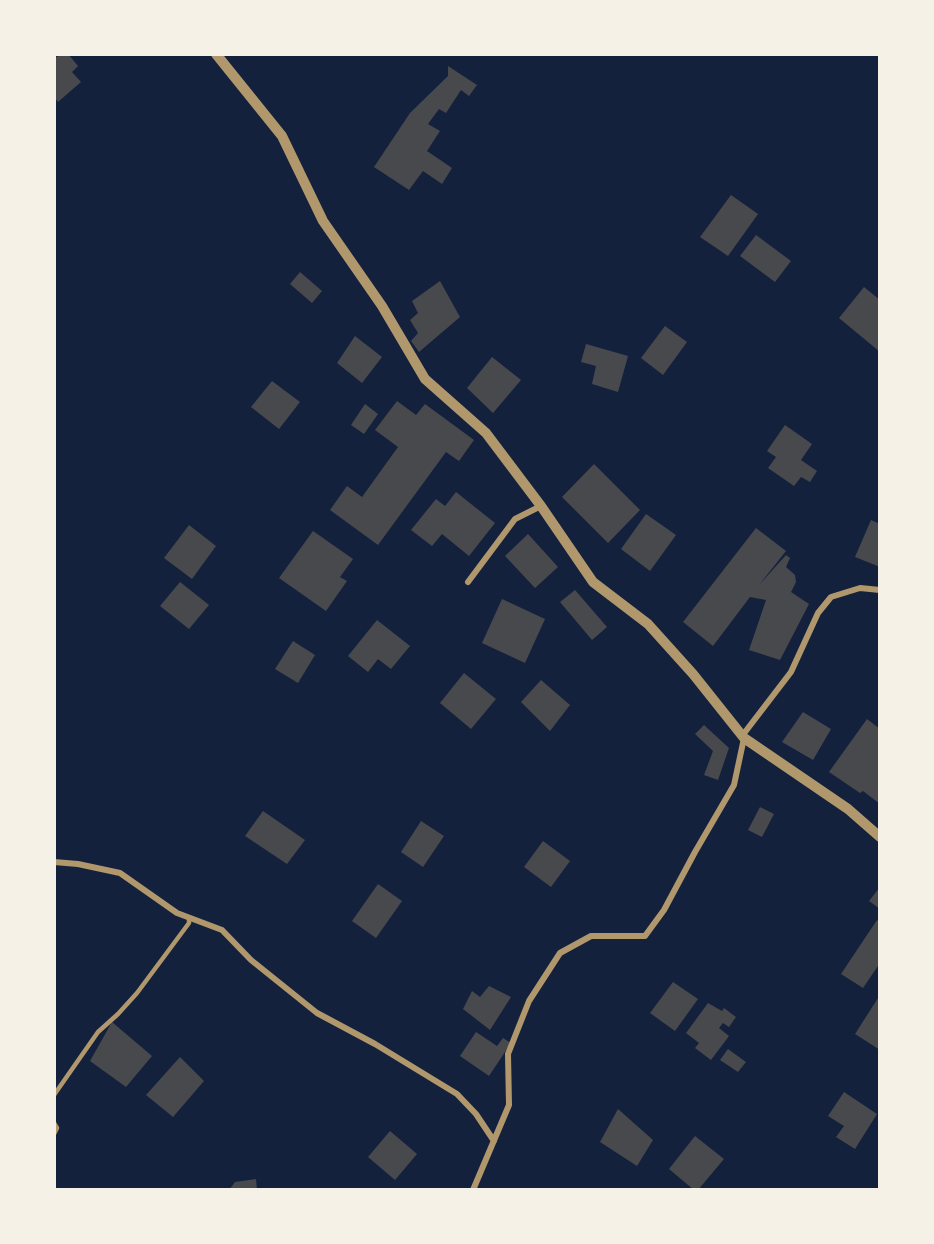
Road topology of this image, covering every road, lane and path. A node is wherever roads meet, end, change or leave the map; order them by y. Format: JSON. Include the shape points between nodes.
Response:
{"nodes":[{"id":1,"x":216,"y":54,"type":"edge"},
{"id":2,"x":541,"y":506,"type":"junction"},
{"id":3,"x":468,"y":582,"type":"dead end"},
{"id":4,"x":880,"y":590,"type":"edge"},
{"id":5,"x":743,"y":737,"type":"junction"},
{"id":6,"x":880,"y":837,"type":"edge"},
{"id":7,"x":54,"y":862,"type":"edge"},
{"id":8,"x":189,"y":918,"type":"junction"},
{"id":9,"x":54,"y":1095,"type":"edge"},
{"id":10,"x":54,"y":1123,"type":"edge"},
{"id":11,"x":54,"y":1134,"type":"edge"},
{"id":12,"x":494,"y":1141,"type":"junction"},
{"id":13,"x":473,"y":1190,"type":"edge"}],
"edges":[{"from":1,"to":2,"type":"street","via":[[282,136],[323,221],[382,306],[425,379],[486,433]]},
{"from":2,"to":3,"type":"street","via":[[515,519]]},
{"from":2,"to":5,"type":"street","via":[[593,582],[648,624]]},
{"from":4,"to":5,"type":"street","via":[[860,588],[831,597],[818,613],[792,672]]},
{"from":5,"to":6,"type":"street","via":[[848,809]]},
{"from":5,"to":12,"type":"street","via":[[734,785],[664,910],[645,936],[591,936],[560,953],[529,1001],[508,1054],[509,1105]]},
{"from":7,"to":8,"type":"street","via":[[120,873]]},
{"from":8,"to":9,"type":"lane","via":[[137,993],[98,1032]]},
{"from":8,"to":12,"type":"street","via":[[222,930],[251,960],[317,1013],[457,1094]]},
{"from":10,"to":11,"type":"lane"},
{"from":12,"to":13,"type":"street"}]}
